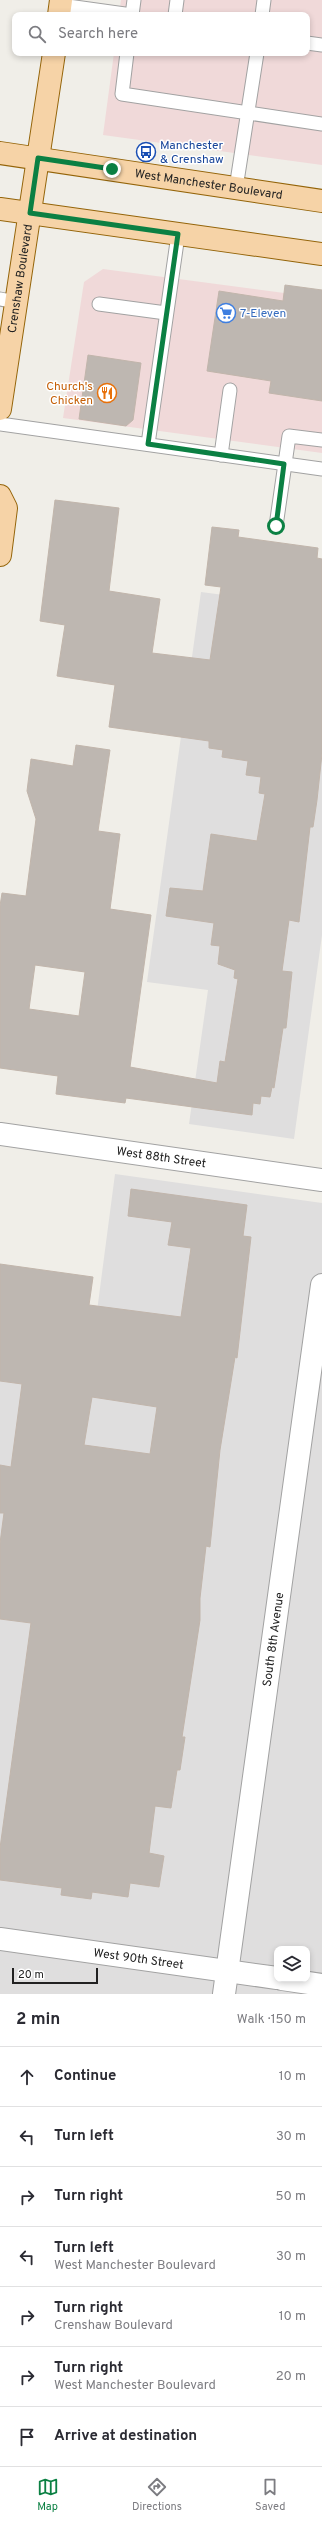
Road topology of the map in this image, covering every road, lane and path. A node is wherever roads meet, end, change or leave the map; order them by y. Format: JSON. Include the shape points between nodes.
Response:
{"nodes":[{"id":1,"x":134,"y":0,"type":"edge"},
{"id":2,"x":177,"y":0,"type":"edge"},
{"id":3,"x":264,"y":0,"type":"edge"},
{"id":4,"x":60,"y":7,"type":"edge"},
{"id":5,"x":105,"y":12,"type":"edge"},
{"id":6,"x":132,"y":12,"type":"edge"},
{"id":7,"x":175,"y":12,"type":"edge"},
{"id":8,"x":262,"y":12,"type":"edge"},
{"id":9,"x":310,"y":43,"type":"edge"},
{"id":10,"x":322,"y":45,"type":"edge"},
{"id":11,"x":54,"y":56,"type":"edge"},
{"id":12,"x":127,"y":56,"type":"edge"},
{"id":13,"x":257,"y":56,"type":"edge"},
{"id":14,"x":248,"y":113,"type":"junction"},
{"id":15,"x":322,"y":124,"type":"edge"},
{"id":16,"x":0,"y":153,"type":"edge"},
{"id":17,"x":38,"y":158,"type":"junction"},
{"id":18,"x":236,"y":188,"type":"junction"},
{"id":19,"x":322,"y":201,"type":"edge"},
{"id":20,"x":0,"y":209,"type":"edge"},
{"id":21,"x":30,"y":213,"type":"junction"},
{"id":22,"x":178,"y":234,"type":"junction"},
{"id":23,"x":322,"y":254,"type":"edge"},
{"id":24,"x":8,"y":301,"type":"edge"},
{"id":25,"x":99,"y":304,"type":"dead end"},
{"id":26,"x":166,"y":313,"type":"junction"},
{"id":27,"x":3,"y":373,"type":"edge"},
{"id":28,"x":230,"y":390,"type":"dead end"},
{"id":29,"x":0,"y":409,"type":"edge"},
{"id":30,"x":0,"y":424,"type":"edge"},
{"id":31,"x":322,"y":440,"type":"edge"},
{"id":32,"x":148,"y":444,"type":"junction"},
{"id":33,"x":221,"y":455,"type":"junction"},
{"id":34,"x":284,"y":464,"type":"junction"},
{"id":35,"x":322,"y":469,"type":"edge"},
{"id":36,"x":0,"y":496,"type":"edge"},
{"id":37,"x":276,"y":526,"type":"dead end"},
{"id":38,"x":0,"y":555,"type":"edge"},
{"id":39,"x":0,"y":1134,"type":"edge"},
{"id":40,"x":322,"y":1180,"type":"edge"},
{"id":41,"x":322,"y":1285,"type":"edge"},
{"id":42,"x":0,"y":1939,"type":"edge"},
{"id":43,"x":227,"y":1971,"type":"junction"},
{"id":44,"x":274,"y":1978,"type":"edge"},
{"id":45,"x":302,"y":1982,"type":"edge"},
{"id":46,"x":322,"y":1985,"type":"edge"},
{"id":47,"x":224,"y":1994,"type":"edge"}],
"edges":[{"from":1,"to":6,"type":"lane"},
{"from":2,"to":7,"type":"lane"},
{"from":3,"to":8,"type":"lane"},
{"from":4,"to":5,"type":"lane"},
{"from":9,"to":10,"type":"lane"},
{"from":11,"to":17,"type":"main road","name":"Crenshaw Boulevard"},
{"from":12,"to":14,"type":"lane","via":[[122,94]]},
{"from":13,"to":14,"type":"lane"},
{"from":14,"to":15,"type":"lane"},
{"from":14,"to":18,"type":"lane"},
{"from":16,"to":17,"type":"main road","name":"West Manchester Boulevard"},
{"from":17,"to":18,"type":"main road","name":"West Manchester Boulevard"},
{"from":17,"to":21,"type":"main road","name":"Crenshaw Boulevard"},
{"from":18,"to":19,"type":"main road","name":"West Manchester Boulevard"},
{"from":20,"to":21,"type":"main road"},
{"from":21,"to":22,"type":"main road"},
{"from":21,"to":24,"type":"main road","name":"Crenshaw Boulevard"},
{"from":22,"to":23,"type":"main road"},
{"from":22,"to":26,"type":"lane"},
{"from":24,"to":27,"type":"main road","name":"Crenshaw Boulevard"},
{"from":25,"to":26,"type":"lane"},
{"from":26,"to":32,"type":"lane"},
{"from":27,"to":29,"type":"main road","name":"Crenshaw Boulevard"},
{"from":28,"to":33,"type":"lane"},
{"from":30,"to":32,"type":"lane"},
{"from":31,"to":34,"type":"lane","via":[[289,436]]},
{"from":32,"to":33,"type":"lane"},
{"from":33,"to":34,"type":"lane"},
{"from":34,"to":35,"type":"lane"},
{"from":34,"to":37,"type":"lane"},
{"from":36,"to":38,"type":"main road","via":[[6,508]]},
{"from":39,"to":40,"type":"street","name":"West 88th Street"},
{"from":41,"to":43,"type":"street","name":"South 8th Avenue"},
{"from":42,"to":43,"type":"street","name":"West 90th Street"},
{"from":43,"to":44,"type":"street","name":"West 90th Street"},
{"from":43,"to":47,"type":"street","name":"South 8th Avenue"},
{"from":45,"to":46,"type":"street"}]}
